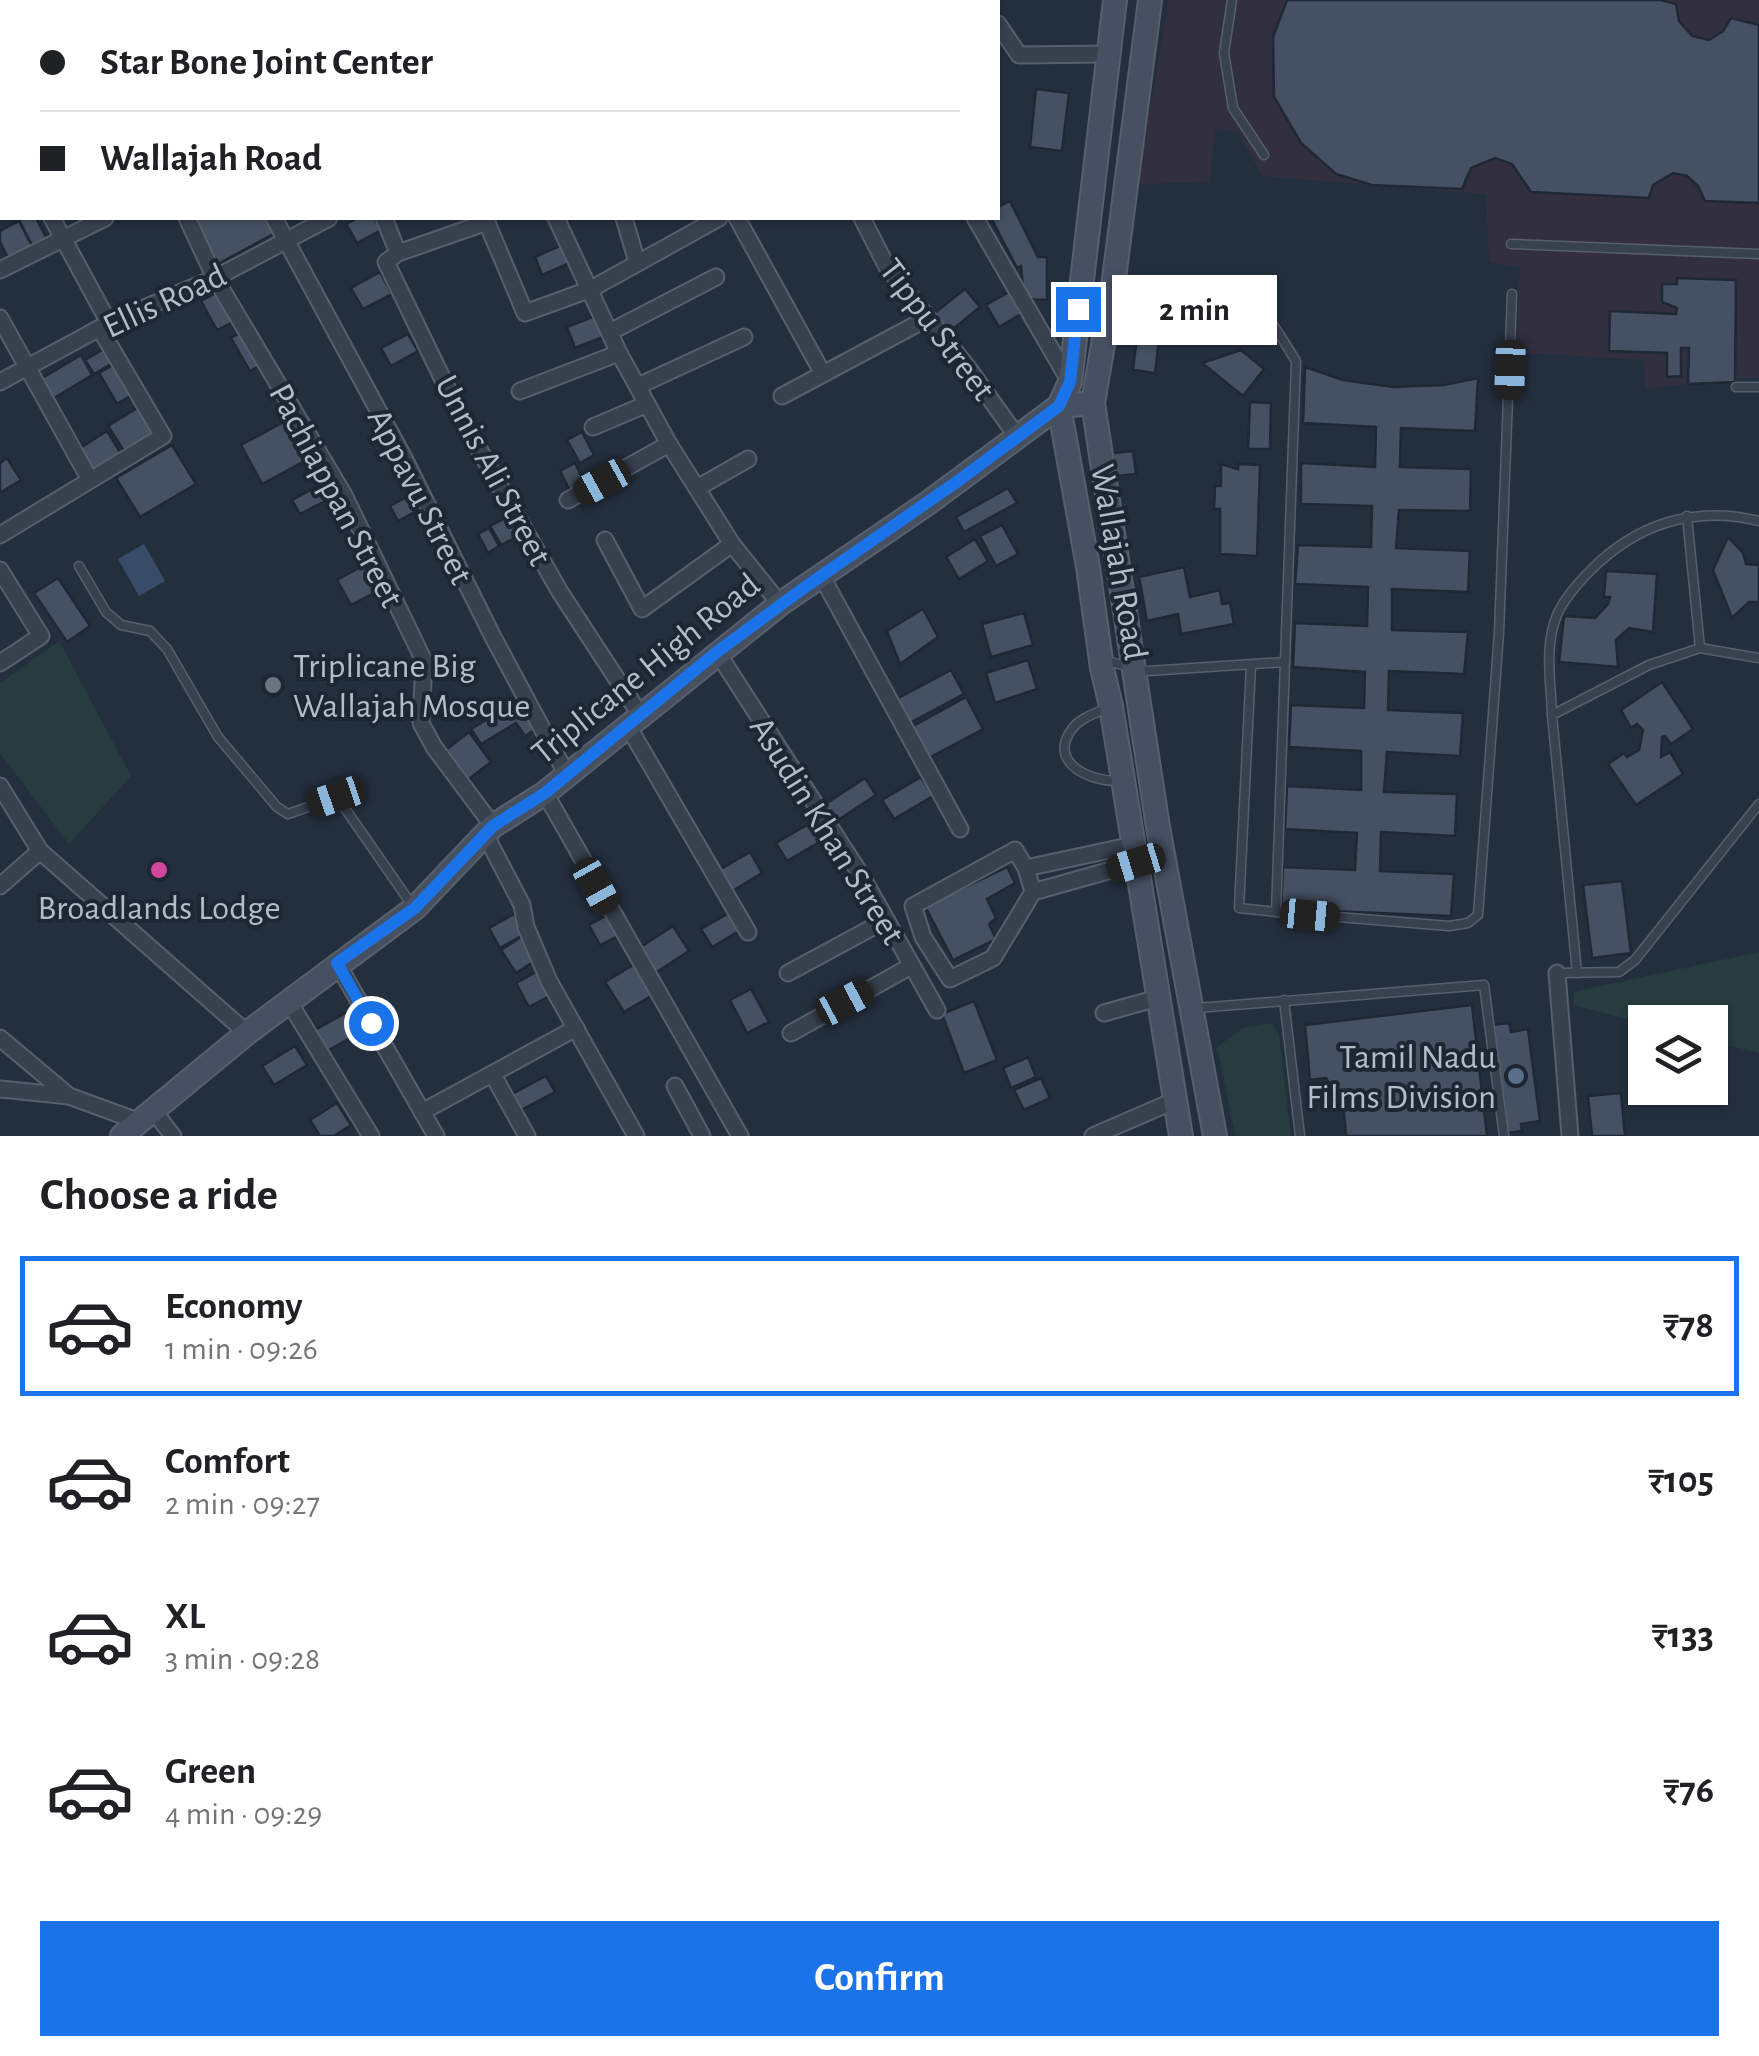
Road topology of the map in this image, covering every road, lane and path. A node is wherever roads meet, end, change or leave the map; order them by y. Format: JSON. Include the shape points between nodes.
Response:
{"nodes":[{"id":1,"x":1115,"y":0,"type":"edge"},
{"id":2,"x":1150,"y":0,"type":"edge"},
{"id":3,"x":1232,"y":0,"type":"edge"},
{"id":4,"x":1000,"y":27,"type":"edge"},
{"id":5,"x":1107,"y":54,"type":"junction"},
{"id":6,"x":1264,"y":155,"type":"dead end"},
{"id":7,"x":53,"y":220,"type":"edge"},
{"id":8,"x":101,"y":220,"type":"edge"},
{"id":9,"x":188,"y":220,"type":"edge"},
{"id":10,"x":275,"y":220,"type":"edge"},
{"id":11,"x":324,"y":220,"type":"edge"},
{"id":12,"x":385,"y":220,"type":"edge"},
{"id":13,"x":486,"y":220,"type":"edge"},
{"id":14,"x":557,"y":220,"type":"edge"},
{"id":15,"x":625,"y":220,"type":"edge"},
{"id":16,"x":715,"y":220,"type":"edge"},
{"id":17,"x":738,"y":220,"type":"edge"},
{"id":18,"x":863,"y":220,"type":"edge"},
{"id":19,"x":976,"y":220,"type":"edge"},
{"id":20,"x":62,"y":240,"type":"junction"},
{"id":21,"x":286,"y":242,"type":"junction"},
{"id":22,"x":1511,"y":244,"type":"dead end"},
{"id":23,"x":398,"y":253,"type":"junction"},
{"id":24,"x":1759,"y":254,"type":"edge"},
{"id":25,"x":637,"y":262,"type":"junction"},
{"id":26,"x":0,"y":270,"type":"edge"},
{"id":27,"x":716,"y":276,"type":"dead end"},
{"id":28,"x":215,"y":278,"type":"junction"},
{"id":29,"x":1113,"y":286,"type":"junction"},
{"id":30,"x":591,"y":289,"type":"junction"},
{"id":31,"x":1512,"y":294,"type":"dead end"},
{"id":32,"x":0,"y":318,"type":"edge"},
{"id":33,"x":928,"y":318,"type":"junction"},
{"id":34,"x":104,"y":326,"type":"junction"},
{"id":35,"x":610,"y":332,"type":"junction"},
{"id":36,"x":744,"y":337,"type":"dead end"},
{"id":37,"x":618,"y":354,"type":"junction"},
{"id":38,"x":29,"y":367,"type":"junction"},
{"id":39,"x":822,"y":372,"type":"junction"},
{"id":40,"x":0,"y":382,"type":"edge"},
{"id":41,"x":1070,"y":382,"type":"junction"},
{"id":42,"x":638,"y":386,"type":"junction"},
{"id":43,"x":1736,"y":387,"type":"dead end"},
{"id":44,"x":1759,"y":387,"type":"edge"},
{"id":45,"x":520,"y":391,"type":"dead end"},
{"id":46,"x":782,"y":396,"type":"dead end"},
{"id":47,"x":1093,"y":403,"type":"junction"},
{"id":48,"x":647,"y":404,"type":"junction"},
{"id":49,"x":1059,"y":406,"type":"junction"},
{"id":50,"x":593,"y":427,"type":"dead end"},
{"id":51,"x":1018,"y":438,"type":"junction"},
{"id":52,"x":668,"y":444,"type":"junction"},
{"id":53,"x":748,"y":459,"type":"dead end"},
{"id":54,"x":90,"y":480,"type":"junction"},
{"id":55,"x":699,"y":487,"type":"junction"},
{"id":56,"x":568,"y":500,"type":"dead end"},
{"id":57,"x":1687,"y":516,"type":"junction"},
{"id":58,"x":1759,"y":521,"type":"edge"},
{"id":59,"x":3,"y":527,"type":"edge"},
{"id":60,"x":605,"y":540,"type":"dead end"},
{"id":61,"x":732,"y":544,"type":"junction"},
{"id":62,"x":79,"y":566,"type":"dead end"},
{"id":63,"x":0,"y":570,"type":"edge"},
{"id":64,"x":821,"y":575,"type":"junction"},
{"id":65,"x":780,"y":604,"type":"junction"},
{"id":66,"x":1700,"y":648,"type":"junction"},
{"id":67,"x":717,"y":652,"type":"junction"},
{"id":68,"x":1759,"y":658,"type":"edge"},
{"id":69,"x":1100,"y":660,"type":"junction"},
{"id":70,"x":1285,"y":662,"type":"junction"},
{"id":71,"x":0,"y":663,"type":"edge"},
{"id":72,"x":1131,"y":665,"type":"junction"},
{"id":73,"x":1251,"y":666,"type":"junction"},
{"id":74,"x":1112,"y":706,"type":"junction"},
{"id":75,"x":1552,"y":715,"type":"junction"},
{"id":76,"x":634,"y":721,"type":"junction"},
{"id":77,"x":567,"y":775,"type":"junction"},
{"id":78,"x":1123,"y":780,"type":"junction"},
{"id":79,"x":0,"y":786,"type":"edge"},
{"id":80,"x":545,"y":793,"type":"junction"},
{"id":81,"x":1759,"y":804,"type":"edge"},
{"id":82,"x":960,"y":829,"type":"dead end"},
{"id":83,"x":489,"y":830,"type":"junction"},
{"id":84,"x":40,"y":851,"type":"junction"},
{"id":85,"x":1134,"y":854,"type":"junction"},
{"id":86,"x":1026,"y":868,"type":"junction"},
{"id":87,"x":0,"y":886,"type":"edge"},
{"id":88,"x":1033,"y":892,"type":"junction"},
{"id":89,"x":415,"y":908,"type":"junction"},
{"id":90,"x":1276,"y":912,"type":"junction"},
{"id":91,"x":886,"y":920,"type":"junction"},
{"id":92,"x":748,"y":932,"type":"dead end"},
{"id":93,"x":337,"y":963,"type":"junction"},
{"id":94,"x":912,"y":966,"type":"junction"},
{"id":95,"x":788,"y":973,"type":"dead end"},
{"id":96,"x":1557,"y":973,"type":"joint"},
{"id":97,"x":1577,"y":973,"type":"junction"},
{"id":98,"x":1158,"y":998,"type":"junction"},
{"id":99,"x":1284,"y":1000,"type":"junction"},
{"id":100,"x":289,"y":1002,"type":"junction"},
{"id":101,"x":1192,"y":1008,"type":"junction"},
{"id":102,"x":937,"y":1010,"type":"dead end"},
{"id":103,"x":1104,"y":1013,"type":"dead end"},
{"id":104,"x":576,"y":1028,"type":"junction"},
{"id":105,"x":248,"y":1033,"type":"junction"},
{"id":106,"x":791,"y":1033,"type":"dead end"},
{"id":107,"x":0,"y":1038,"type":"edge"},
{"id":108,"x":493,"y":1075,"type":"junction"},
{"id":109,"x":675,"y":1086,"type":"dead end"},
{"id":110,"x":0,"y":1089,"type":"edge"},
{"id":111,"x":69,"y":1096,"type":"junction"},
{"id":112,"x":1176,"y":1100,"type":"junction"},
{"id":113,"x":422,"y":1112,"type":"junction"},
{"id":114,"x":138,"y":1123,"type":"edge"},
{"id":115,"x":174,"y":1136,"type":"edge"},
{"id":116,"x":371,"y":1136,"type":"edge"},
{"id":117,"x":436,"y":1136,"type":"edge"},
{"id":118,"x":527,"y":1136,"type":"edge"},
{"id":119,"x":636,"y":1136,"type":"edge"},
{"id":120,"x":702,"y":1136,"type":"edge"},
{"id":121,"x":740,"y":1136,"type":"edge"},
{"id":122,"x":1093,"y":1136,"type":"edge"},
{"id":123,"x":1181,"y":1136,"type":"edge"},
{"id":124,"x":1215,"y":1136,"type":"edge"},
{"id":125,"x":1300,"y":1136,"type":"edge"},
{"id":126,"x":1504,"y":1136,"type":"edge"},
{"id":127,"x":1570,"y":1136,"type":"edge"}],
"edges":[{"from":1,"to":5,"type":"main road"},
{"from":2,"to":29,"type":"main road","name":"Wallajah Road"},
{"from":3,"to":6,"type":"lane","via":[[1224,53],[1233,108]]},
{"from":4,"to":5,"type":"street","via":[[1019,54]]},
{"from":5,"to":41,"type":"main road"},
{"from":7,"to":20,"type":"street"},
{"from":8,"to":20,"type":"street"},
{"from":9,"to":28,"type":"street","name":"Pachiappan Street"},
{"from":10,"to":21,"type":"street","name":"Appavu Street"},
{"from":11,"to":21,"type":"street","name":"Ellis Road"},
{"from":12,"to":23,"type":"street","name":"Unnis Ali Street"},
{"from":13,"to":23,"type":"street"},
{"from":13,"to":30,"type":"street","via":[[525,312]]},
{"from":14,"to":30,"type":"street"},
{"from":15,"to":25,"type":"street"},
{"from":16,"to":25,"type":"street"},
{"from":17,"to":39,"type":"street"},
{"from":18,"to":33,"type":"street","name":"Tippu Street","via":[[887,267]]},
{"from":19,"to":41,"type":"street"},
{"from":20,"to":26,"type":"street"},
{"from":20,"to":34,"type":"street"},
{"from":21,"to":28,"type":"street","name":"Ellis Road"},
{"from":21,"to":77,"type":"street","name":"Appavu Street"},
{"from":22,"to":24,"type":"lane"},
{"from":23,"to":76,"type":"street","name":"Unnis Ali Street","via":[[386,262],[464,423]]},
{"from":25,"to":30,"type":"street"},
{"from":27,"to":35,"type":"street"},
{"from":28,"to":34,"type":"street","name":"Ellis Road"},
{"from":28,"to":83,"type":"street","name":"Pachiappan Street","via":[[344,495],[424,660],[421,724]]},
{"from":29,"to":47,"type":"main road","name":"Wallajah Road"},
{"from":29,"to":70,"type":"lane","via":[[1220,286],[1250,300],[1296,362]]},
{"from":30,"to":35,"type":"street"},
{"from":31,"to":90,"type":"lane","via":[[1499,633],[1478,915],[1450,926]]},
{"from":32,"to":38,"type":"street"},
{"from":33,"to":39,"type":"street"},
{"from":33,"to":51,"type":"street","name":"Tippu Street"},
{"from":34,"to":38,"type":"street","name":"Ellis Road"},
{"from":34,"to":54,"type":"street","via":[[163,436]]},
{"from":35,"to":37,"type":"street"},
{"from":36,"to":42,"type":"street"},
{"from":37,"to":42,"type":"street"},
{"from":37,"to":45,"type":"street"},
{"from":38,"to":40,"type":"street","name":"Ellis Road"},
{"from":38,"to":54,"type":"street"},
{"from":39,"to":46,"type":"street"},
{"from":41,"to":49,"type":"main road"},
{"from":42,"to":48,"type":"street"},
{"from":43,"to":44,"type":"lane"},
{"from":47,"to":49,"type":"main road"},
{"from":47,"to":72,"type":"main road","name":"Wallajah Road"},
{"from":48,"to":50,"type":"street"},
{"from":48,"to":52,"type":"street"},
{"from":49,"to":51,"type":"main road","name":"Triplicane High Road"},
{"from":49,"to":69,"type":"main road","name":"Wallajah Road"},
{"from":51,"to":64,"type":"main road","name":"Triplicane High Road"},
{"from":52,"to":55,"type":"street"},
{"from":52,"to":56,"type":"street"},
{"from":53,"to":55,"type":"street"},
{"from":54,"to":59,"type":"street"},
{"from":55,"to":61,"type":"street"},
{"from":57,"to":58,"type":"lane","via":[[1733,514]]},
{"from":57,"to":66,"type":"lane"},
{"from":57,"to":75,"type":"lane","via":[[1650,526],[1606,555],[1557,614],[1550,643]]},
{"from":60,"to":61,"type":"street","via":[[642,608]]},
{"from":61,"to":65,"type":"street"},
{"from":62,"to":89,"type":"lane","via":[[106,612],[121,625],[150,631],[168,649],[218,737],[276,807],[288,814],[336,797]]},
{"from":63,"to":71,"type":"street","via":[[41,636]]},
{"from":64,"to":65,"type":"main road","name":"Triplicane High Road"},
{"from":64,"to":82,"type":"street"},
{"from":65,"to":67,"type":"main road","name":"Triplicane High Road"},
{"from":66,"to":68,"type":"lane"},
{"from":66,"to":75,"type":"lane","via":[[1650,665]]},
{"from":67,"to":76,"type":"main road","name":"Triplicane High Road"},
{"from":67,"to":91,"type":"street","name":"Asudin Khan Street"},
{"from":69,"to":72,"type":"lane"},
{"from":69,"to":74,"type":"main road","name":"Wallajah Road"},
{"from":70,"to":73,"type":"lane"},
{"from":70,"to":90,"type":"lane"},
{"from":72,"to":73,"type":"lane","via":[[1148,671]]},
{"from":72,"to":101,"type":"main road","name":"Wallajah Road"},
{"from":73,"to":90,"type":"lane","via":[[1240,908]]},
{"from":74,"to":78,"type":"main road","name":"Wallajah Road"},
{"from":74,"to":78,"type":"lane","via":[[1079,722],[1066,747],[1081,774]]},
{"from":75,"to":97,"type":"lane"},
{"from":76,"to":77,"type":"main road","name":"Triplicane High Road"},
{"from":76,"to":92,"type":"street"},
{"from":77,"to":80,"type":"main road","name":"Triplicane High Road"},
{"from":78,"to":85,"type":"main road","name":"Wallajah Road"},
{"from":79,"to":84,"type":"street"},
{"from":80,"to":83,"type":"main road","name":"Triplicane High Road"},
{"from":80,"to":121,"type":"street"},
{"from":81,"to":97,"type":"lane","via":[[1635,960],[1619,972]]},
{"from":83,"to":89,"type":"main road","name":"Triplicane High Road"},
{"from":83,"to":104,"type":"street","name":"Pachiappan Street","via":[[549,982]]},
{"from":84,"to":87,"type":"street"},
{"from":84,"to":105,"type":"street"},
{"from":85,"to":86,"type":"street"},
{"from":85,"to":88,"type":"street"},
{"from":85,"to":98,"type":"main road","name":"Wallajah Road"},
{"from":86,"to":88,"type":"street"},
{"from":86,"to":88,"type":"street","via":[[1016,850],[913,906],[923,937],[950,979],[993,958]]},
{"from":89,"to":93,"type":"main road","name":"Triplicane High Road"},
{"from":91,"to":94,"type":"street","name":"Asudin Khan Street"},
{"from":91,"to":95,"type":"street"},
{"from":93,"to":100,"type":"main road","name":"Triplicane High Road"},
{"from":93,"to":113,"type":"street"},
{"from":94,"to":102,"type":"street","name":"Asudin Khan Street"},
{"from":94,"to":106,"type":"street"},
{"from":96,"to":97,"type":"lane"},
{"from":96,"to":127,"type":"street"},
{"from":98,"to":103,"type":"street"},
{"from":98,"to":112,"type":"main road","name":"Wallajah Road"},
{"from":99,"to":101,"type":"lane"},
{"from":99,"to":125,"type":"lane"},
{"from":99,"to":126,"type":"lane","via":[[1484,985]]},
{"from":100,"to":105,"type":"main road","name":"Triplicane High Road"},
{"from":100,"to":116,"type":"street"},
{"from":101,"to":124,"type":"main road","name":"Wallajah Road"},
{"from":104,"to":108,"type":"street"},
{"from":104,"to":119,"type":"street","name":"Pachiappan Street"},
{"from":105,"to":114,"type":"main road","name":"Triplicane High Road"},
{"from":107,"to":111,"type":"street"},
{"from":108,"to":113,"type":"street"},
{"from":108,"to":118,"type":"street"},
{"from":109,"to":120,"type":"street"},
{"from":110,"to":111,"type":"street"},
{"from":111,"to":114,"type":"street"},
{"from":112,"to":122,"type":"street"},
{"from":112,"to":123,"type":"main road","name":"Wallajah Road"},
{"from":113,"to":117,"type":"street"},
{"from":114,"to":115,"type":"street"}]}
